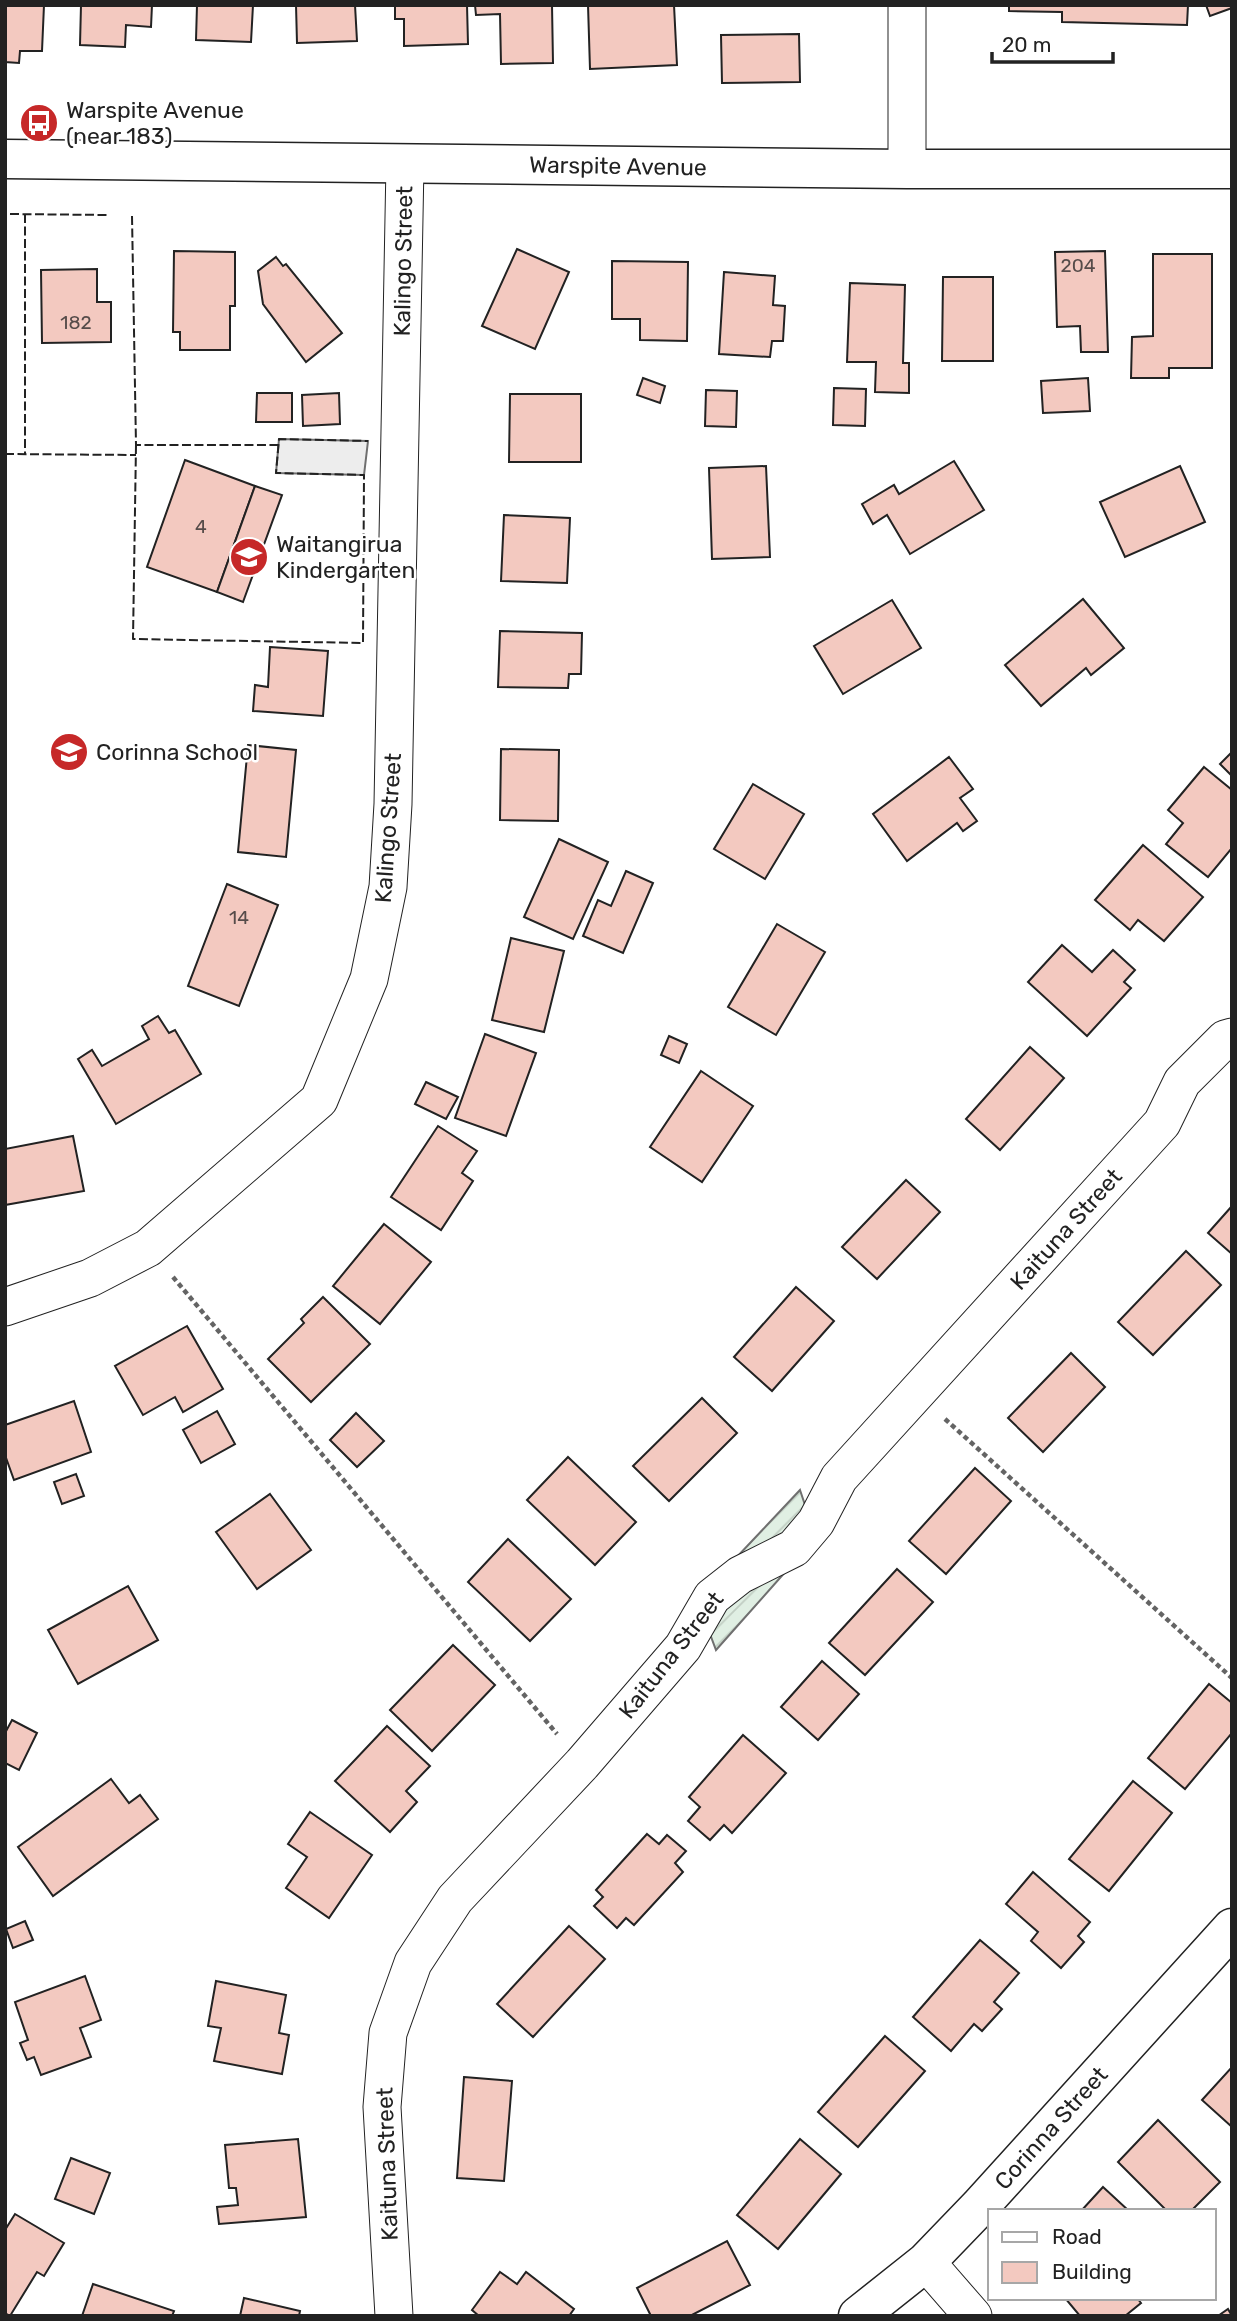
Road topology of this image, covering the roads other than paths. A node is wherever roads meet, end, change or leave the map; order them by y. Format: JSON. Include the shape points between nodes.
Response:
{"nodes":[{"id":1,"x":907,"y":5,"type":"edge"},
{"id":2,"x":5,"y":159,"type":"edge"},
{"id":3,"x":405,"y":163,"type":"junction"},
{"id":4,"x":907,"y":169,"type":"junction"},
{"id":5,"x":1232,"y":169,"type":"edge"},
{"id":6,"x":1232,"y":1037,"type":"edge"},
{"id":7,"x":5,"y":1307,"type":"edge"},
{"id":8,"x":1232,"y":1928,"type":"edge"},
{"id":9,"x":926,"y":2262,"type":"junction"},
{"id":10,"x":394,"y":2316,"type":"edge"},
{"id":11,"x":858,"y":2316,"type":"edge"},
{"id":12,"x":973,"y":2316,"type":"edge"}],
"edges":[{"from":1,"to":4,"type":"street"},
{"from":2,"to":3,"type":"main road","name":"Warspite Avenue"},
{"from":3,"to":4,"type":"main road","name":"Warspite Avenue"},
{"from":3,"to":7,"type":"street","name":"Kalingo Street","via":[[393,804],[388,887],[369,979],[319,1100],[148,1248],[90,1278]]},
{"from":4,"to":5,"type":"main road","name":"Warspite Avenue"},
{"from":6,"to":10,"type":"street","name":"Kaituna Street","via":[[1182,1082],[1162,1123],[839,1478],[817,1522],[794,1548],[740,1575],[712,1597],[683,1647],[582,1764],[455,1899],[413,1963],[388,2033],[382,2107]]},
{"from":8,"to":9,"type":"main road","name":"Corinna Street"},
{"from":9,"to":11,"type":"main road","name":"Corinna Street"},
{"from":9,"to":12,"type":"street"}]}
